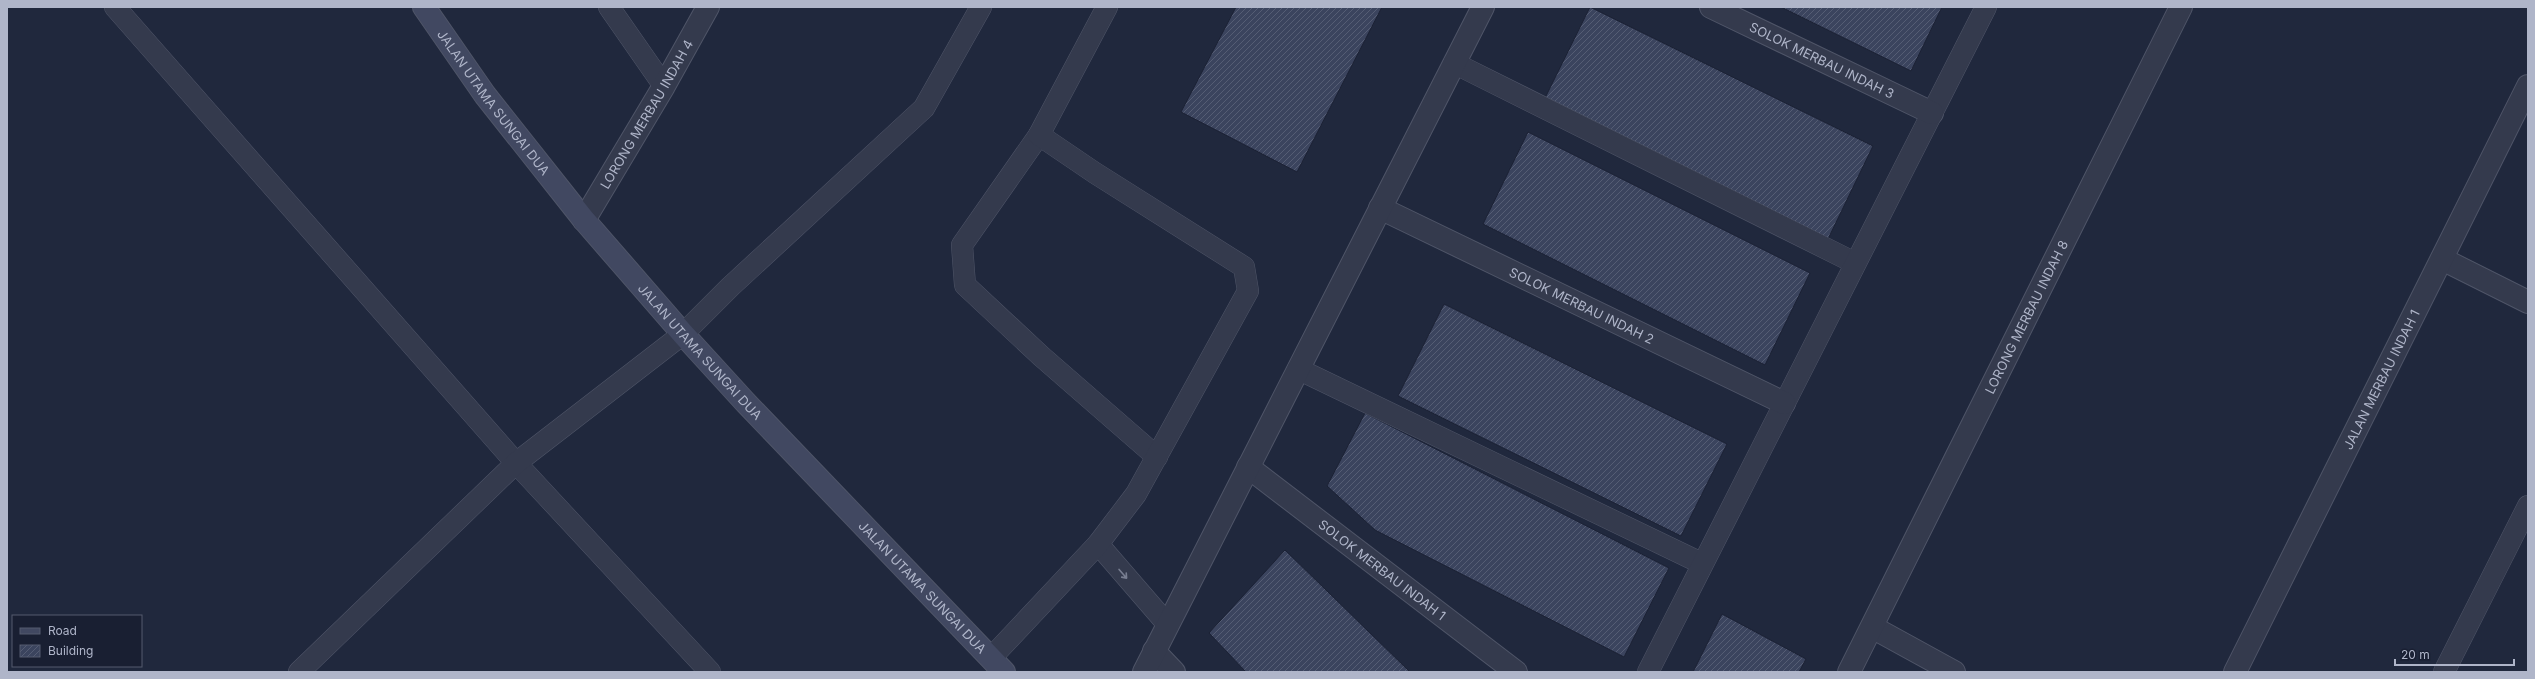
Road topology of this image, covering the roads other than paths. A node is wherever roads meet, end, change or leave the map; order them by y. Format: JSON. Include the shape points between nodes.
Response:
{"nodes":[{"id":1,"x":115,"y":7,"type":"edge"},
{"id":2,"x":424,"y":7,"type":"edge"},
{"id":3,"x":609,"y":7,"type":"edge"},
{"id":4,"x":708,"y":7,"type":"edge"},
{"id":5,"x":982,"y":7,"type":"edge"},
{"id":6,"x":1107,"y":7,"type":"edge"},
{"id":7,"x":1483,"y":7,"type":"edge"},
{"id":8,"x":1711,"y":7,"type":"edge"},
{"id":9,"x":1986,"y":7,"type":"edge"},
{"id":10,"x":2181,"y":7,"type":"edge"},
{"id":11,"x":1454,"y":63,"type":"junction"},
{"id":12,"x":664,"y":86,"type":"junction"},
{"id":13,"x":2528,"y":86,"type":"edge"},
{"id":14,"x":1932,"y":114,"type":"junction"},
{"id":15,"x":1039,"y":135,"type":"junction"},
{"id":16,"x":1380,"y":208,"type":"junction"},
{"id":17,"x":584,"y":220,"type":"junction"},
{"id":18,"x":2442,"y":259,"type":"junction"},
{"id":19,"x":1855,"y":263,"type":"junction"},
{"id":20,"x":2528,"y":302,"type":"edge"},
{"id":21,"x":683,"y":334,"type":"junction"},
{"id":22,"x":1298,"y":369,"type":"junction"},
{"id":23,"x":1784,"y":403,"type":"junction"},
{"id":24,"x":1157,"y":457,"type":"junction"},
{"id":25,"x":516,"y":463,"type":"junction"},
{"id":26,"x":1248,"y":467,"type":"junction"},
{"id":27,"x":2528,"y":506,"type":"edge"},
{"id":28,"x":1098,"y":544,"type":"junction"},
{"id":29,"x":1701,"y":563,"type":"junction"},
{"id":30,"x":1168,"y":625,"type":"junction"},
{"id":31,"x":1872,"y":627,"type":"junction"},
{"id":32,"x":1154,"y":651,"type":"junction"},
{"id":33,"x":997,"y":665,"type":"edge"},
{"id":34,"x":299,"y":672,"type":"edge"},
{"id":35,"x":710,"y":672,"type":"edge"},
{"id":36,"x":1144,"y":672,"type":"edge"},
{"id":37,"x":1174,"y":672,"type":"edge"},
{"id":38,"x":1516,"y":672,"type":"edge"},
{"id":39,"x":1648,"y":672,"type":"edge"},
{"id":40,"x":1849,"y":672,"type":"edge"},
{"id":41,"x":1954,"y":672,"type":"edge"},
{"id":42,"x":2235,"y":672,"type":"edge"},
{"id":43,"x":2444,"y":672,"type":"edge"}],
"edges":[{"from":1,"to":25,"type":"lane"},
{"from":2,"to":17,"type":"main road","name":"JALAN UTAMA SUNGAI DUA","via":[[485,95]]},
{"from":3,"to":12,"type":"lane"},
{"from":4,"to":12,"type":"street","name":"LORONG MERBAU INDAH 4"},
{"from":5,"to":21,"type":"lane","via":[[924,108],[730,286]]},
{"from":6,"to":15,"type":"lane"},
{"from":7,"to":11,"type":"street"},
{"from":8,"to":14,"type":"street","name":"SOLOK MERBAU INDAH 3"},
{"from":9,"to":14,"type":"lane"},
{"from":10,"to":31,"type":"street","name":"LORONG MERBAU INDAH 8"},
{"from":11,"to":16,"type":"street"},
{"from":11,"to":19,"type":"lane"},
{"from":12,"to":17,"type":"street","name":"LORONG MERBAU INDAH 4"},
{"from":13,"to":18,"type":"street","name":"JALAN MERBAU INDAH 1"},
{"from":14,"to":19,"type":"lane"},
{"from":15,"to":24,"type":"lane","via":[[962,245],[965,285],[1041,356]]},
{"from":15,"to":24,"type":"lane","via":[[1244,267],[1248,291]]},
{"from":16,"to":22,"type":"street"},
{"from":16,"to":23,"type":"street","name":"SOLOK MERBAU INDAH 2"},
{"from":17,"to":21,"type":"main road","name":"JALAN UTAMA SUNGAI DUA"},
{"from":18,"to":20,"type":"street"},
{"from":18,"to":42,"type":"street","name":"JALAN MERBAU INDAH 1"},
{"from":19,"to":23,"type":"lane"},
{"from":21,"to":25,"type":"lane"},
{"from":21,"to":33,"type":"main road","name":"JALAN UTAMA SUNGAI DUA"},
{"from":22,"to":26,"type":"street"},
{"from":22,"to":29,"type":"lane"},
{"from":23,"to":29,"type":"lane"},
{"from":24,"to":28,"type":"lane","via":[[1136,494]]},
{"from":25,"to":34,"type":"lane"},
{"from":25,"to":35,"type":"lane"},
{"from":26,"to":30,"type":"street"},
{"from":26,"to":38,"type":"street","name":"SOLOK MERBAU INDAH 1"},
{"from":27,"to":43,"type":"lane"},
{"from":28,"to":30,"type":"lane","one_way":true},
{"from":28,"to":33,"type":"lane"},
{"from":29,"to":39,"type":"lane"},
{"from":30,"to":32,"type":"street"},
{"from":31,"to":40,"type":"street","name":"LORONG MERBAU INDAH 8"},
{"from":31,"to":41,"type":"street"},
{"from":32,"to":36,"type":"street"},
{"from":32,"to":37,"type":"street"}]}
